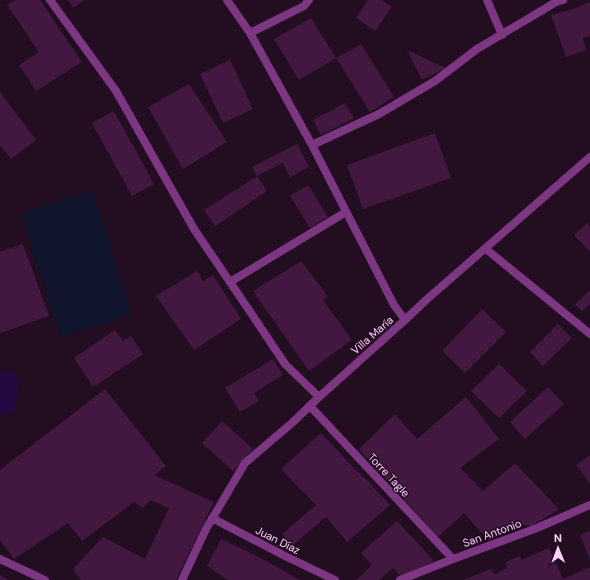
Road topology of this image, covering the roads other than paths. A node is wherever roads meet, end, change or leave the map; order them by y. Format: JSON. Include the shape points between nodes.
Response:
{"nodes":[{"id":1,"x":50,"y":0,"type":"edge"},
{"id":2,"x":227,"y":0,"type":"edge"},
{"id":3,"x":309,"y":0,"type":"edge"},
{"id":4,"x":487,"y":0,"type":"edge"},
{"id":5,"x":563,"y":0,"type":"edge"},
{"id":6,"x":250,"y":33,"type":"junction"},
{"id":7,"x":502,"y":35,"type":"junction"},
{"id":8,"x":312,"y":145,"type":"junction"},
{"id":9,"x":590,"y":157,"type":"edge"},
{"id":10,"x":346,"y":212,"type":"junction"},
{"id":11,"x":486,"y":249,"type":"junction"},
{"id":12,"x":230,"y":282,"type":"junction"},
{"id":13,"x":405,"y":320,"type":"junction"},
{"id":14,"x":590,"y":334,"type":"edge"},
{"id":15,"x":319,"y":396,"type":"junction"},
{"id":16,"x":310,"y":406,"type":"junction"},
{"id":17,"x":590,"y":505,"type":"edge"},
{"id":18,"x":212,"y":518,"type":"junction"},
{"id":19,"x":0,"y":559,"type":"edge"},
{"id":20,"x":453,"y":559,"type":"junction"},
{"id":21,"x":45,"y":580,"type":"edge"},
{"id":22,"x":182,"y":580,"type":"edge"},
{"id":23,"x":335,"y":580,"type":"edge"},
{"id":24,"x":400,"y":580,"type":"edge"}],
"edges":[{"from":1,"to":12,"type":"street","via":[[116,91],[194,229]]},
{"from":2,"to":6,"type":"street","name":"Villa María"},
{"from":3,"to":6,"type":"street","via":[[304,6]]},
{"from":4,"to":7,"type":"street"},
{"from":5,"to":7,"type":"street"},
{"from":6,"to":8,"type":"street","name":"Villa María"},
{"from":7,"to":8,"type":"street","via":[[477,49],[435,81],[385,111]]},
{"from":8,"to":10,"type":"street","name":"Villa María"},
{"from":9,"to":11,"type":"street"},
{"from":10,"to":12,"type":"street"},
{"from":10,"to":13,"type":"street","name":"Villa María","via":[[394,305]]},
{"from":11,"to":13,"type":"street"},
{"from":11,"to":14,"type":"street"},
{"from":12,"to":15,"type":"street","via":[[285,364]]},
{"from":13,"to":15,"type":"street","name":"Villa María"},
{"from":15,"to":16,"type":"street","name":"Villa María"},
{"from":16,"to":18,"type":"street","name":"Villa María","via":[[245,463]]},
{"from":16,"to":20,"type":"street","name":"Torre Tagle"},
{"from":17,"to":20,"type":"street","name":"San Antonio"},
{"from":18,"to":22,"type":"street","name":"Villa María"},
{"from":18,"to":23,"type":"street","name":"Juan Díaz"},
{"from":19,"to":21,"type":"street"},
{"from":20,"to":24,"type":"street","name":"San Antonio"}]}
